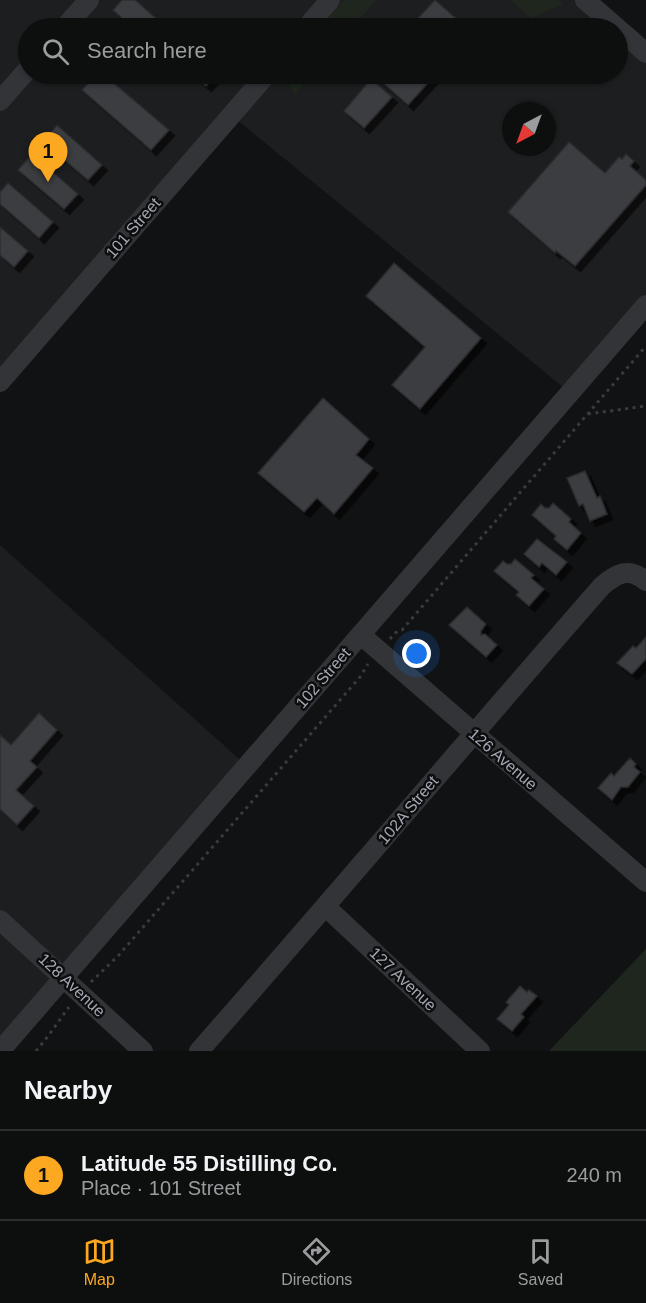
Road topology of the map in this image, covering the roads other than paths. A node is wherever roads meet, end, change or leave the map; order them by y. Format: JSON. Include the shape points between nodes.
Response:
{"nodes":[{"id":1,"x":88,"y":0,"type":"edge"},
{"id":2,"x":330,"y":0,"type":"edge"},
{"id":3,"x":585,"y":0,"type":"edge"},
{"id":4,"x":73,"y":18,"type":"edge"},
{"id":5,"x":315,"y":18,"type":"edge"},
{"id":6,"x":606,"y":18,"type":"edge"},
{"id":7,"x":628,"y":37,"type":"edge"},
{"id":8,"x":646,"y":53,"type":"edge"},
{"id":9,"x":18,"y":80,"type":"edge"},
{"id":10,"x":258,"y":84,"type":"edge"},
{"id":11,"x":0,"y":101,"type":"edge"},
{"id":12,"x":646,"y":305,"type":"edge"},
{"id":13,"x":0,"y":382,"type":"edge"},
{"id":14,"x":646,"y":581,"type":"edge"},
{"id":15,"x":361,"y":634,"type":"junction"},
{"id":16,"x":473,"y":733,"type":"junction"},
{"id":17,"x":646,"y":882,"type":"edge"},
{"id":18,"x":326,"y":907,"type":"junction"},
{"id":19,"x":0,"y":920,"type":"edge"},
{"id":20,"x":64,"y":977,"type":"junction"},
{"id":21,"x":0,"y":1051,"type":"edge"},
{"id":22,"x":143,"y":1051,"type":"edge"},
{"id":23,"x":199,"y":1051,"type":"edge"},
{"id":24,"x":480,"y":1051,"type":"edge"}],
"edges":[{"from":1,"to":4,"type":"street"},
{"from":2,"to":5,"type":"street"},
{"from":3,"to":6,"type":"street"},
{"from":7,"to":8,"type":"street"},
{"from":9,"to":11,"type":"street"},
{"from":10,"to":13,"type":"street","name":"101 Street"},
{"from":12,"to":15,"type":"street","name":"102 Street"},
{"from":14,"to":16,"type":"street","name":"102A Street","via":[[630,572],[621,572],[602,586]]},
{"from":15,"to":16,"type":"street","name":"126 Avenue"},
{"from":15,"to":20,"type":"street","name":"102 Street"},
{"from":16,"to":17,"type":"street","name":"126 Avenue"},
{"from":16,"to":18,"type":"street","name":"102A Street"},
{"from":18,"to":23,"type":"street","name":"102A Street"},
{"from":18,"to":24,"type":"street","name":"127 Avenue"},
{"from":19,"to":20,"type":"street","name":"128 Avenue"},
{"from":20,"to":21,"type":"street","name":"102 Street"},
{"from":20,"to":22,"type":"street","name":"128 Avenue"}]}
